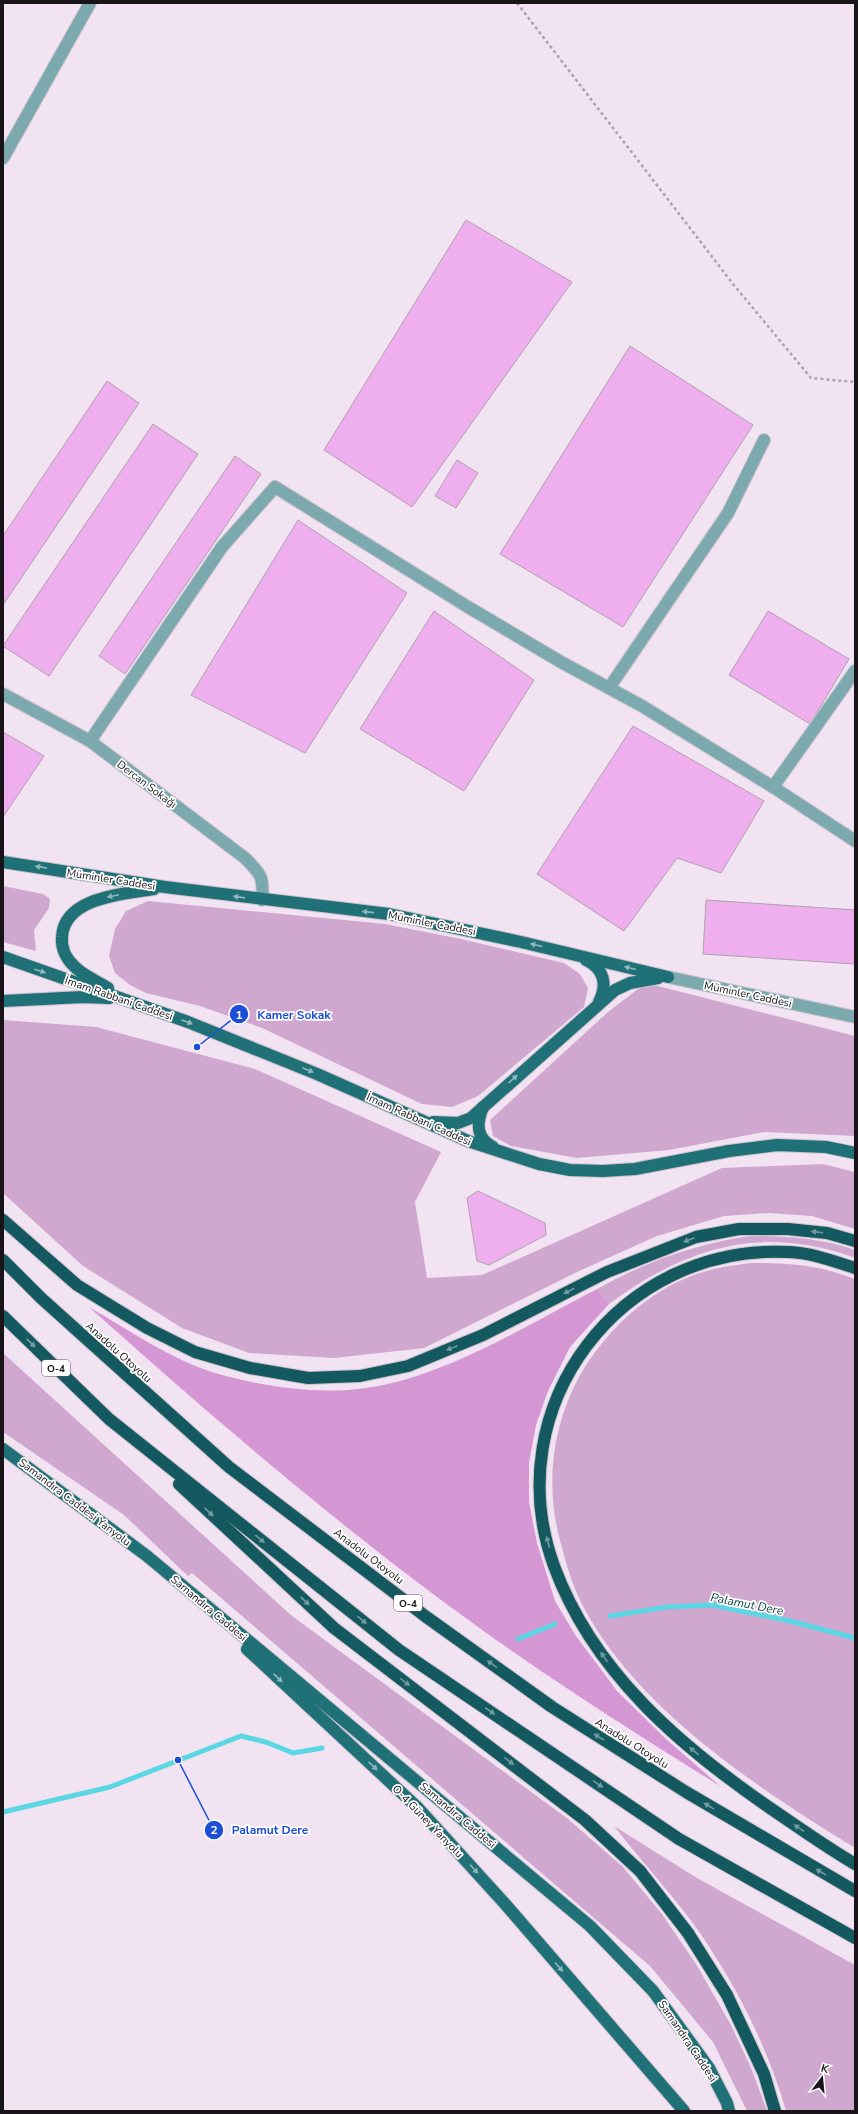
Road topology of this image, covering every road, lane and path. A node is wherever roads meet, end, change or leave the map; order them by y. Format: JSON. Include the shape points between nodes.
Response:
{"nodes":[{"id":1,"x":90,"y":3,"type":"edge"},
{"id":2,"x":517,"y":3,"type":"edge"},
{"id":3,"x":3,"y":158,"type":"edge"},
{"id":4,"x":855,"y":382,"type":"edge"},
{"id":5,"x":764,"y":440,"type":"dead end"},
{"id":6,"x":855,"y":671,"type":"edge"},
{"id":7,"x":609,"y":688,"type":"junction"},
{"id":8,"x":3,"y":694,"type":"edge"},
{"id":9,"x":90,"y":741,"type":"junction"},
{"id":10,"x":773,"y":787,"type":"junction"},
{"id":11,"x":855,"y":841,"type":"edge"},
{"id":12,"x":6,"y":863,"type":"edge"},
{"id":13,"x":165,"y":887,"type":"junction"},
{"id":14,"x":262,"y":900,"type":"junction"},
{"id":15,"x":574,"y":954,"type":"junction"},
{"id":16,"x":3,"y":957,"type":"edge"},
{"id":17,"x":668,"y":977,"type":"junction"},
{"id":18,"x":124,"y":999,"type":"junction"},
{"id":19,"x":3,"y":1001,"type":"edge"},
{"id":20,"x":598,"y":1003,"type":"junction"},
{"id":21,"x":855,"y":1017,"type":"edge"},
{"id":22,"x":484,"y":1105,"type":"junction"},
{"id":23,"x":414,"y":1118,"type":"junction"},
{"id":24,"x":855,"y":1153,"type":"edge"},
{"id":25,"x":509,"y":1155,"type":"junction"},
{"id":26,"x":3,"y":1220,"type":"edge"},
{"id":27,"x":855,"y":1241,"type":"edge"},
{"id":28,"x":3,"y":1260,"type":"edge"},
{"id":29,"x":855,"y":1268,"type":"edge"},
{"id":30,"x":3,"y":1316,"type":"edge"},
{"id":31,"x":109,"y":1419,"type":"junction"},
{"id":32,"x":3,"y":1449,"type":"edge"},
{"id":33,"x":147,"y":1556,"type":"junction"},
{"id":34,"x":855,"y":1864,"type":"edge"},
{"id":35,"x":855,"y":1891,"type":"edge"},
{"id":36,"x":855,"y":1938,"type":"edge"},
{"id":37,"x":684,"y":2111,"type":"edge"},
{"id":38,"x":729,"y":2111,"type":"edge"},
{"id":39,"x":775,"y":2111,"type":"edge"}],
"edges":[{"from":1,"to":3,"type":"street"},
{"from":2,"to":4,"type":"path","via":[[728,278],[811,378]]},
{"from":5,"to":7,"type":"street","via":[[728,513]]},
{"from":6,"to":10,"type":"street"},
{"from":7,"to":9,"type":"street","via":[[468,607],[275,487],[222,547]]},
{"from":7,"to":10,"type":"street"},
{"from":8,"to":9,"type":"street","name":"Dercan Sokağı"},
{"from":9,"to":14,"type":"street","name":"Dercan Sokağı","via":[[245,858],[256,869],[263,882]]},
{"from":10,"to":11,"type":"street"},
{"from":13,"to":12,"type":"main road","name":"Müminler Caddesi","one_way":true},
{"from":14,"to":13,"type":"main road","name":"Müminler Caddesi","one_way":true},
{"from":13,"to":18,"type":"main road","one_way":true,"via":[[102,898],[70,913],[62,928],[64,954],[74,966]]},
{"from":15,"to":14,"type":"main road","name":"Müminler Caddesi","one_way":true,"via":[[389,914]]},
{"from":17,"to":15,"type":"main road","name":"Müminler Caddesi","one_way":true},
{"from":15,"to":20,"type":"main road","via":[[595,965],[603,975],[605,983]]},
{"from":16,"to":18,"type":"main road","name":"İmam Rabbani Caddesi","one_way":true},
{"from":17,"to":20,"type":"main road","via":[[630,983],[615,990]]},
{"from":17,"to":21,"type":"street","name":"Müminler Caddesi"},
{"from":18,"to":19,"type":"main road","via":[[83,997]]},
{"from":18,"to":23,"type":"main road","name":"İmam Rabbani Caddesi","one_way":true,"via":[[265,1052]]},
{"from":22,"to":20,"type":"main road","one_way":true},
{"from":22,"to":23,"type":"main road","via":[[471,1118],[458,1123],[441,1124]]},
{"from":22,"to":25,"type":"main road","via":[[478,1120],[478,1133],[486,1143]]},
{"from":23,"to":25,"type":"main road","name":"İmam Rabbani Caddesi"},
{"from":24,"to":25,"type":"main road","name":"İmam Rabbani Caddesi","via":[[826,1147],[777,1145],[635,1169],[603,1171],[570,1170]]},
{"from":27,"to":26,"type":"highway","one_way":true,"via":[[827,1233],[788,1229],[738,1229],[696,1237],[607,1272],[483,1335],[408,1366],[360,1376],[308,1378],[250,1368],[195,1352],[147,1328],[77,1285]]},
{"from":35,"to":28,"type":"highway","name":"Anadolu Otoyolu","number":"O-4","one_way":true,"via":[[686,1792],[552,1707],[425,1616],[229,1468],[53,1309]]},
{"from":34,"to":29,"type":"highway","one_way":true,"via":[[732,1782],[664,1726],[616,1675],[581,1623],[554,1566],[544,1527],[540,1488],[547,1423],[556,1396],[568,1373],[599,1328],[624,1305],[653,1284],[702,1263],[762,1252],[819,1256]]},
{"from":30,"to":31,"type":"highway","number":"O-4","one_way":true},
{"from":31,"to":36,"type":"highway","number":"O-4","one_way":true,"via":[[399,1650],[679,1839]]},
{"from":31,"to":39,"type":"highway","one_way":true,"via":[[334,1628],[585,1820],[640,1871],[688,1933],[727,1995],[764,2074]]},
{"from":32,"to":33,"type":"main road","name":"Samandıra Caddesi Yanyolu"},
{"from":33,"to":37,"type":"main road","name":"O-4 Güney Yanyolu","one_way":true,"via":[[418,1808],[506,1905]]},
{"from":33,"to":38,"type":"main road","name":"Samandıra Caddesi","via":[[590,1926],[657,1997],[709,2068]]}]}
